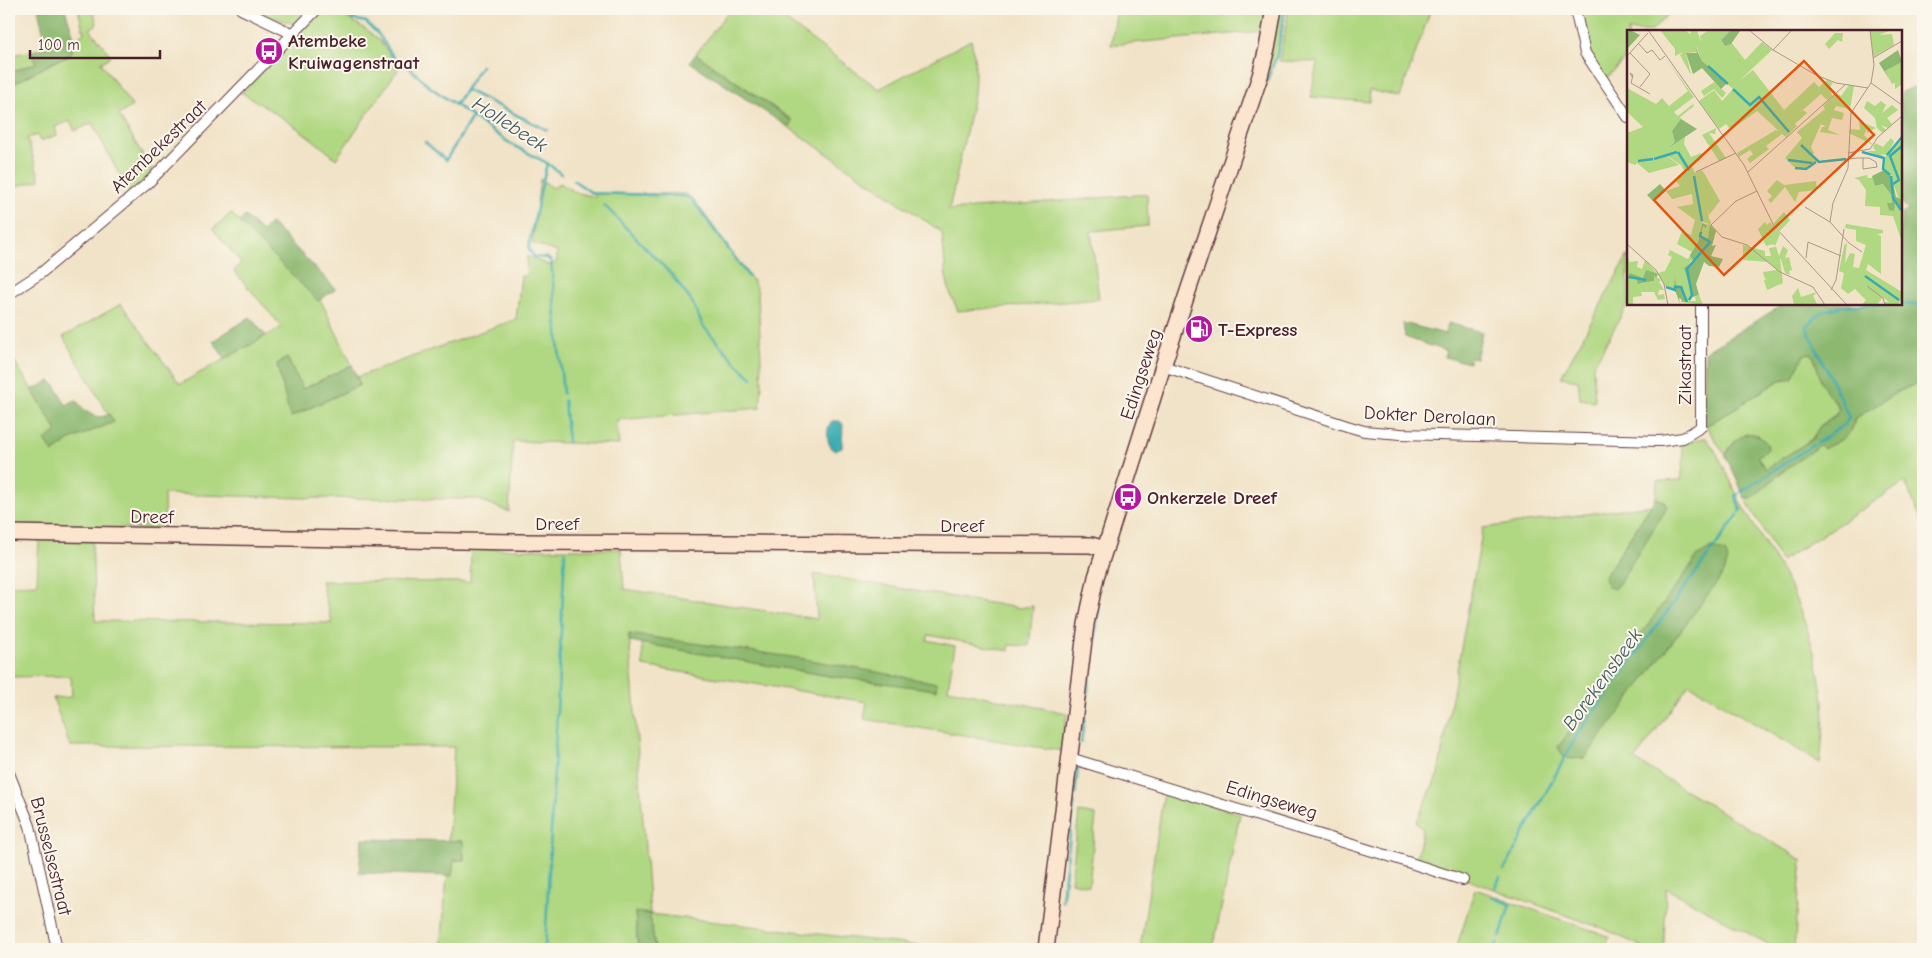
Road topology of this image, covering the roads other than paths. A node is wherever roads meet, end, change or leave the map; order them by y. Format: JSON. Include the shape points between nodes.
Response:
{"nodes":[{"id":1,"x":242,"y":9,"type":"edge"},
{"id":2,"x":317,"y":9,"type":"edge"},
{"id":3,"x":1274,"y":9,"type":"edge"},
{"id":4,"x":1575,"y":9,"type":"edge"},
{"id":5,"x":293,"y":34,"type":"junction"},
{"id":6,"x":1627,"y":116,"type":"edge"},
{"id":7,"x":9,"y":294,"type":"edge"},
{"id":8,"x":1701,"y":305,"type":"edge"},
{"id":9,"x":1163,"y":366,"type":"junction"},
{"id":10,"x":1701,"y":427,"type":"joint"},
{"id":11,"x":9,"y":533,"type":"edge"},
{"id":12,"x":1105,"y":549,"type":"junction"},
{"id":13,"x":1070,"y":758,"type":"junction"},
{"id":14,"x":9,"y":773,"type":"edge"},
{"id":15,"x":1463,"y":880,"type":"dead end"},
{"id":16,"x":57,"y":949,"type":"edge"},
{"id":17,"x":1046,"y":949,"type":"edge"}],
"edges":[{"from":1,"to":5,"type":"street"},
{"from":2,"to":5,"type":"street","name":"Atembekestraat"},
{"from":3,"to":9,"type":"street","name":"Edingseweg","via":[[1260,76]]},
{"from":4,"to":6,"type":"street","via":[[1585,53]]},
{"from":5,"to":7,"type":"street","name":"Atembekestraat","via":[[147,184],[41,273]]},
{"from":8,"to":10,"type":"street","name":"Zikastraat"},
{"from":9,"to":10,"type":"street","name":"Dokter Derolaan","via":[[1373,432],[1660,441],[1683,438]]},
{"from":9,"to":12,"type":"street","name":"Edingseweg"},
{"from":11,"to":12,"type":"street","name":"Dreef","via":[[518,542],[1091,546]]},
{"from":12,"to":13,"type":"street","name":"Edingseweg","via":[[1086,624]]},
{"from":13,"to":15,"type":"street","name":"Edingseweg"},
{"from":13,"to":17,"type":"street","name":"Edingseweg"},
{"from":14,"to":16,"type":"street","name":"Brusselsestraat","via":[[30,826]]}]}
